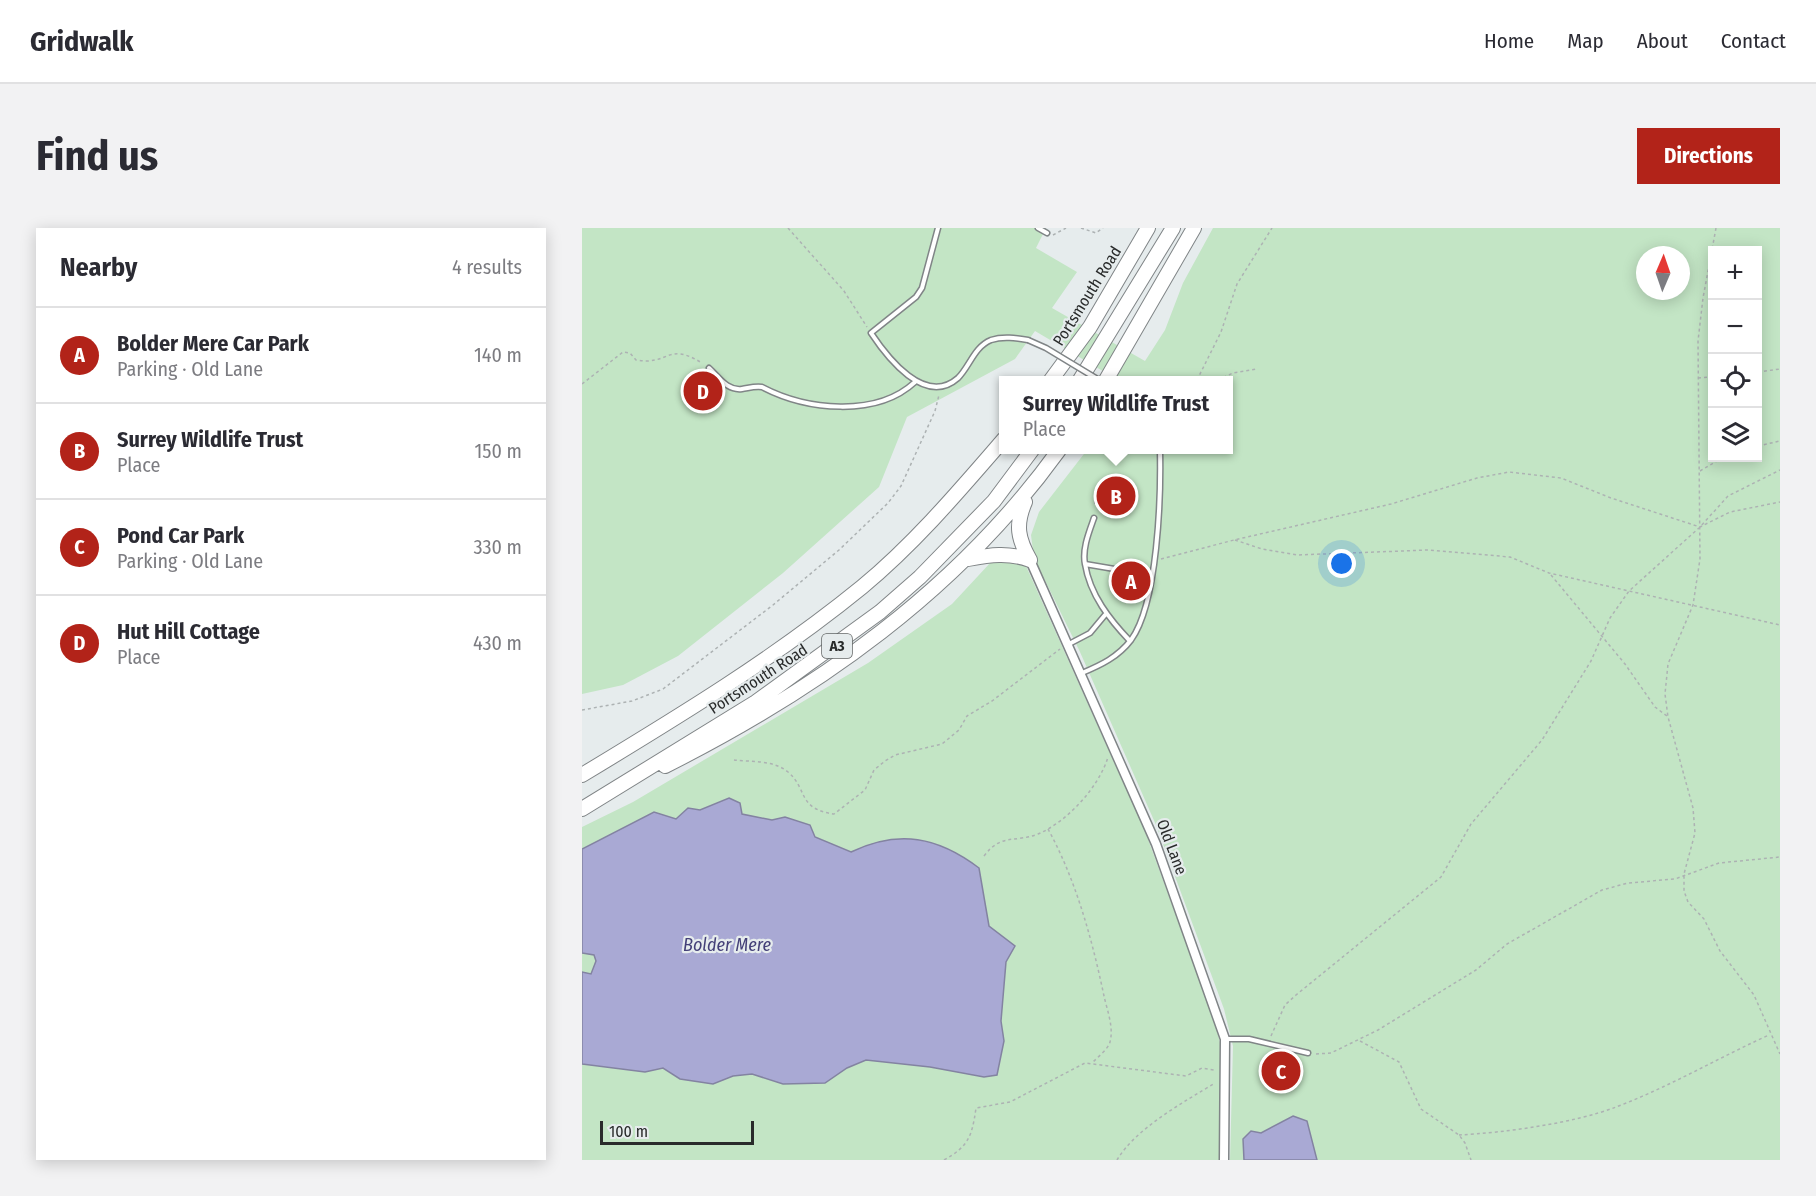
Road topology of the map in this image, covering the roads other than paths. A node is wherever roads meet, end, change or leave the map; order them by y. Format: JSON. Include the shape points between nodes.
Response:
{"nodes":[{"id":1,"x":938,"y":228,"type":"edge"},
{"id":2,"x":1038,"y":228,"type":"edge"},
{"id":3,"x":1148,"y":228,"type":"edge"},
{"id":4,"x":1173,"y":228,"type":"edge"},
{"id":5,"x":1194,"y":228,"type":"edge"},
{"id":6,"x":1047,"y":233,"type":"road end"},
{"id":7,"x":709,"y":368,"type":"road end"},
{"id":8,"x":1055,"y":376,"type":"edge"},
{"id":9,"x":1083,"y":376,"type":"edge"},
{"id":10,"x":1091,"y":376,"type":"edge"},
{"id":11,"x":1109,"y":376,"type":"edge"},
{"id":12,"x":915,"y":382,"type":"junction"},
{"id":13,"x":999,"y":445,"type":"edge"},
{"id":14,"x":1029,"y":454,"type":"edge"},
{"id":15,"x":1056,"y":454,"type":"edge"},
{"id":16,"x":1160,"y":454,"type":"edge"},
{"id":17,"x":1033,"y":484,"type":"junction"},
{"id":18,"x":1094,"y":518,"type":"dead end"},
{"id":19,"x":968,"y":559,"type":"junction"},
{"id":20,"x":1029,"y":560,"type":"junction"},
{"id":21,"x":1085,"y":564,"type":"junction"},
{"id":22,"x":1138,"y":573,"type":"dead end"},
{"id":23,"x":1105,"y":615,"type":"junction"},
{"id":24,"x":1130,"y":642,"type":"junction"},
{"id":25,"x":1069,"y":644,"type":"junction"},
{"id":26,"x":1082,"y":673,"type":"junction"},
{"id":27,"x":582,"y":775,"type":"edge"},
{"id":28,"x":604,"y":796,"type":"junction"},
{"id":29,"x":582,"y":809,"type":"edge"},
{"id":30,"x":1225,"y":1039,"type":"junction"},
{"id":31,"x":1308,"y":1053,"type":"road end"},
{"id":32,"x":1224,"y":1160,"type":"edge"}],
"edges":[{"from":1,"to":12,"type":"lane","via":[[922,288],[871,333]]},
{"from":2,"to":6,"type":"lane"},
{"from":3,"to":8,"type":"highway","name":"Portsmouth Road","via":[[1090,327]]},
{"from":4,"to":9,"type":"highway"},
{"from":5,"to":11,"type":"highway"},
{"from":7,"to":12,"type":"lane","via":[[728,387],[762,387],[815,405],[884,401],[900,395]]},
{"from":10,"to":12,"type":"lane","bridge":true,"via":[[1028,340],[992,340],[950,383]]},
{"from":13,"to":27,"type":"highway","name":"Portsmouth Road","number":"A3","via":[[933,520],[862,586],[743,674]]},
{"from":14,"to":28,"type":"highway","name":"Portsmouth Road","number":"A3","via":[[994,501],[920,578],[880,612],[756,702]]},
{"from":15,"to":17,"type":"highway","number":"A3"},
{"from":16,"to":24,"type":"lane","via":[[1153,561],[1144,613]]},
{"from":17,"to":19,"type":"highway","number":"A3"},
{"from":17,"to":20,"type":"highway","number":"A3","via":[[1018,518],[1018,533]]},
{"from":18,"to":21,"type":"lane"},
{"from":19,"to":20,"type":"highway","via":[[999,554]]},
{"from":19,"to":28,"type":"highway","number":"A3","via":[[885,631],[815,680],[687,755]]},
{"from":20,"to":25,"type":"street","name":"Old Lane"},
{"from":21,"to":22,"type":"lane"},
{"from":21,"to":23,"type":"lane"},
{"from":23,"to":24,"type":"lane"},
{"from":23,"to":25,"type":"lane","via":[[1090,633]]},
{"from":24,"to":26,"type":"lane","via":[[1108,662]]},
{"from":25,"to":26,"type":"street","name":"Old Lane"},
{"from":26,"to":30,"type":"street","name":"Old Lane","via":[[1156,844]]},
{"from":28,"to":29,"type":"highway","name":"Portsmouth Road","number":"A3"},
{"from":30,"to":31,"type":"lane","via":[[1249,1039]]},
{"from":30,"to":32,"type":"street","name":"Old Lane"}]}
